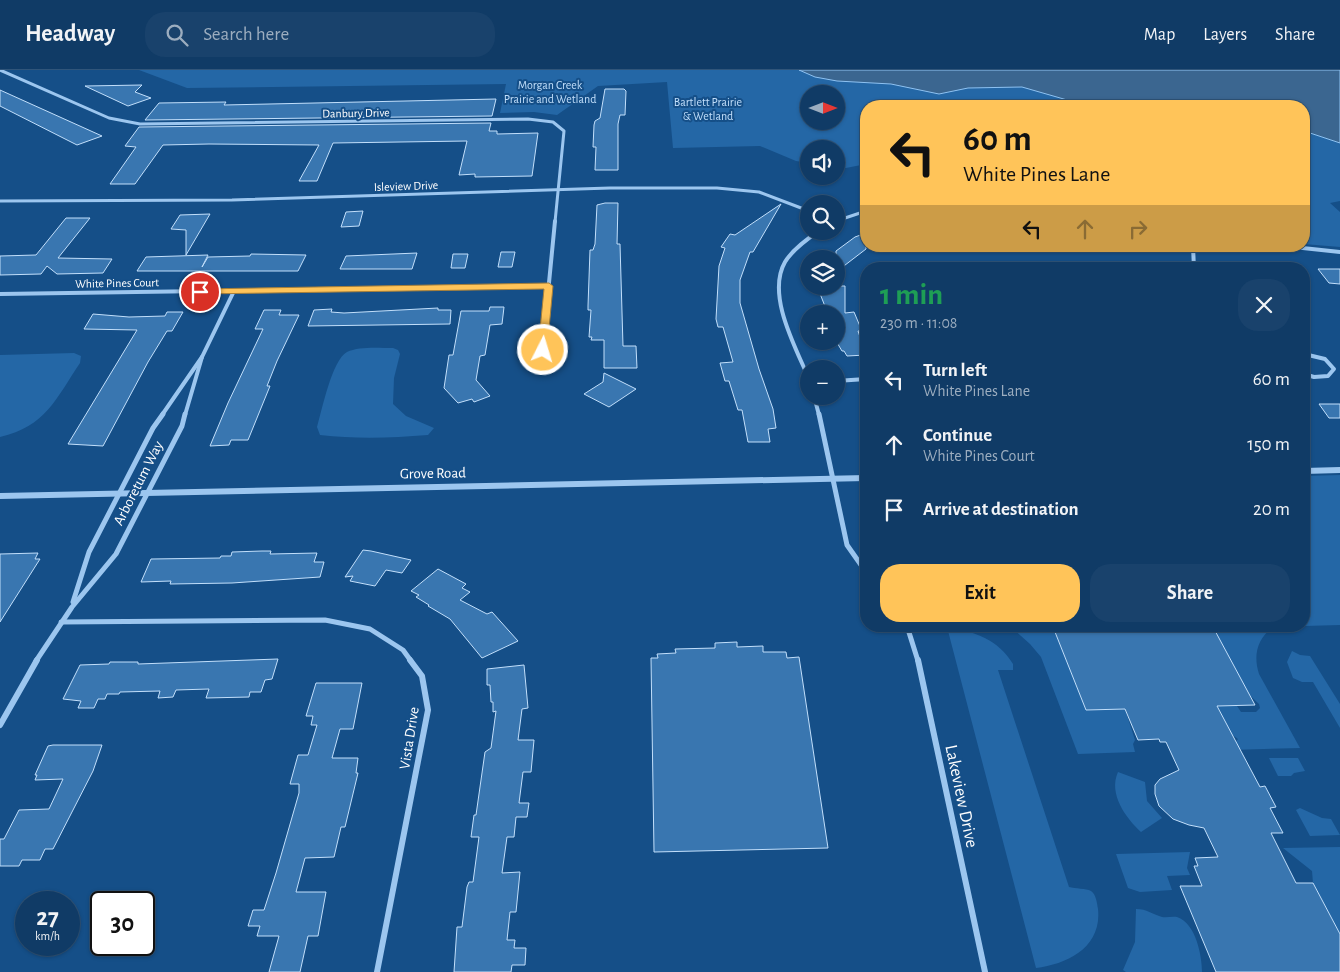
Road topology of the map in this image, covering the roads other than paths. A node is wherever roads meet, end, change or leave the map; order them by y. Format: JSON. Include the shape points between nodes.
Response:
{"nodes":[{"id":1,"x":0,"y":70,"type":"edge"},
{"id":2,"x":558,"y":189,"type":"junction"},
{"id":3,"x":0,"y":201,"type":"edge"},
{"id":4,"x":800,"y":207,"type":"edge"},
{"id":5,"x":860,"y":213,"type":"edge"},
{"id":6,"x":845,"y":218,"type":"edge"},
{"id":7,"x":806,"y":240,"type":"edge"},
{"id":8,"x":1310,"y":249,"type":"edge"},
{"id":9,"x":1340,"y":252,"type":"edge"},
{"id":10,"x":549,"y":286,"type":"junction"},
{"id":11,"x":234,"y":291,"type":"junction"},
{"id":12,"x":0,"y":294,"type":"edge"},
{"id":13,"x":1310,"y":355,"type":"edge"},
{"id":14,"x":202,"y":357,"type":"junction"},
{"id":15,"x":802,"y":360,"type":"edge"},
{"id":16,"x":541,"y":365,"type":"dead end"},
{"id":17,"x":1310,"y":376,"type":"edge"},
{"id":18,"x":860,"y":379,"type":"edge"},
{"id":19,"x":845,"y":380,"type":"edge"},
{"id":20,"x":816,"y":405,"type":"edge"},
{"id":21,"x":1310,"y":470,"type":"edge"},
{"id":22,"x":1340,"y":470,"type":"edge"},
{"id":23,"x":834,"y":478,"type":"junction"},
{"id":24,"x":860,"y":478,"type":"edge"},
{"id":25,"x":120,"y":493,"type":"junction"},
{"id":26,"x":148,"y":493,"type":"junction"},
{"id":27,"x":0,"y":496,"type":"edge"},
{"id":28,"x":860,"y":563,"type":"edge"},
{"id":29,"x":72,"y":606,"type":"junction"},
{"id":30,"x":61,"y":622,"type":"junction"},
{"id":31,"x":909,"y":632,"type":"edge"},
{"id":32,"x":0,"y":725,"type":"edge"},
{"id":33,"x":377,"y":972,"type":"edge"},
{"id":34,"x":985,"y":972,"type":"edge"}],
"edges":[{"from":1,"to":2,"type":"street","name":"Danbury Drive","via":[[109,118],[140,124],[547,121],[559,125],[564,132]]},
{"from":2,"to":3,"type":"street","name":"Isleview Drive","via":[[232,200]]},
{"from":2,"to":4,"type":"street","name":"Isleview Drive","via":[[741,189],[773,196]]},
{"from":2,"to":10,"type":"street","name":"Danbury Drive"},
{"from":5,"to":6,"type":"street"},
{"from":7,"to":15,"type":"street","via":[[784,265],[779,294]]},
{"from":8,"to":9,"type":"street"},
{"from":10,"to":11,"type":"street","name":"White Pines Court"},
{"from":10,"to":16,"type":"street","name":"Danbury Drive"},
{"from":11,"to":12,"type":"street","name":"White Pines Court"},
{"from":11,"to":14,"type":"street","name":"Arboretum Way"},
{"from":13,"to":17,"type":"street","via":[[1325,359],[1334,369],[1328,376]]},
{"from":14,"to":25,"type":"street","name":"Arboretum Way","via":[[153,428]]},
{"from":14,"to":26,"type":"street","name":"Arboretum Way","via":[[182,426]]},
{"from":18,"to":19,"type":"street"},
{"from":20,"to":23,"type":"street"},
{"from":21,"to":22,"type":"street"},
{"from":23,"to":24,"type":"street","name":"Grove Road"},
{"from":23,"to":26,"type":"street","name":"Grove Road"},
{"from":23,"to":28,"type":"street","via":[[847,545]]},
{"from":25,"to":26,"type":"street","name":"Grove Road"},
{"from":25,"to":27,"type":"street","name":"Grove Road"},
{"from":25,"to":29,"type":"street","name":"Arboretum Way","via":[[88,552]]},
{"from":26,"to":29,"type":"street","name":"Arboretum Way","via":[[116,554]]},
{"from":29,"to":30,"type":"street","name":"Arboretum Way"},
{"from":30,"to":32,"type":"street","name":"Arboretum Way"},
{"from":30,"to":33,"type":"street","name":"Vista Drive","via":[[326,620],[370,629],[403,650],[422,676],[428,710]]},
{"from":31,"to":34,"type":"street","name":"Lakeview Drive"}]}
